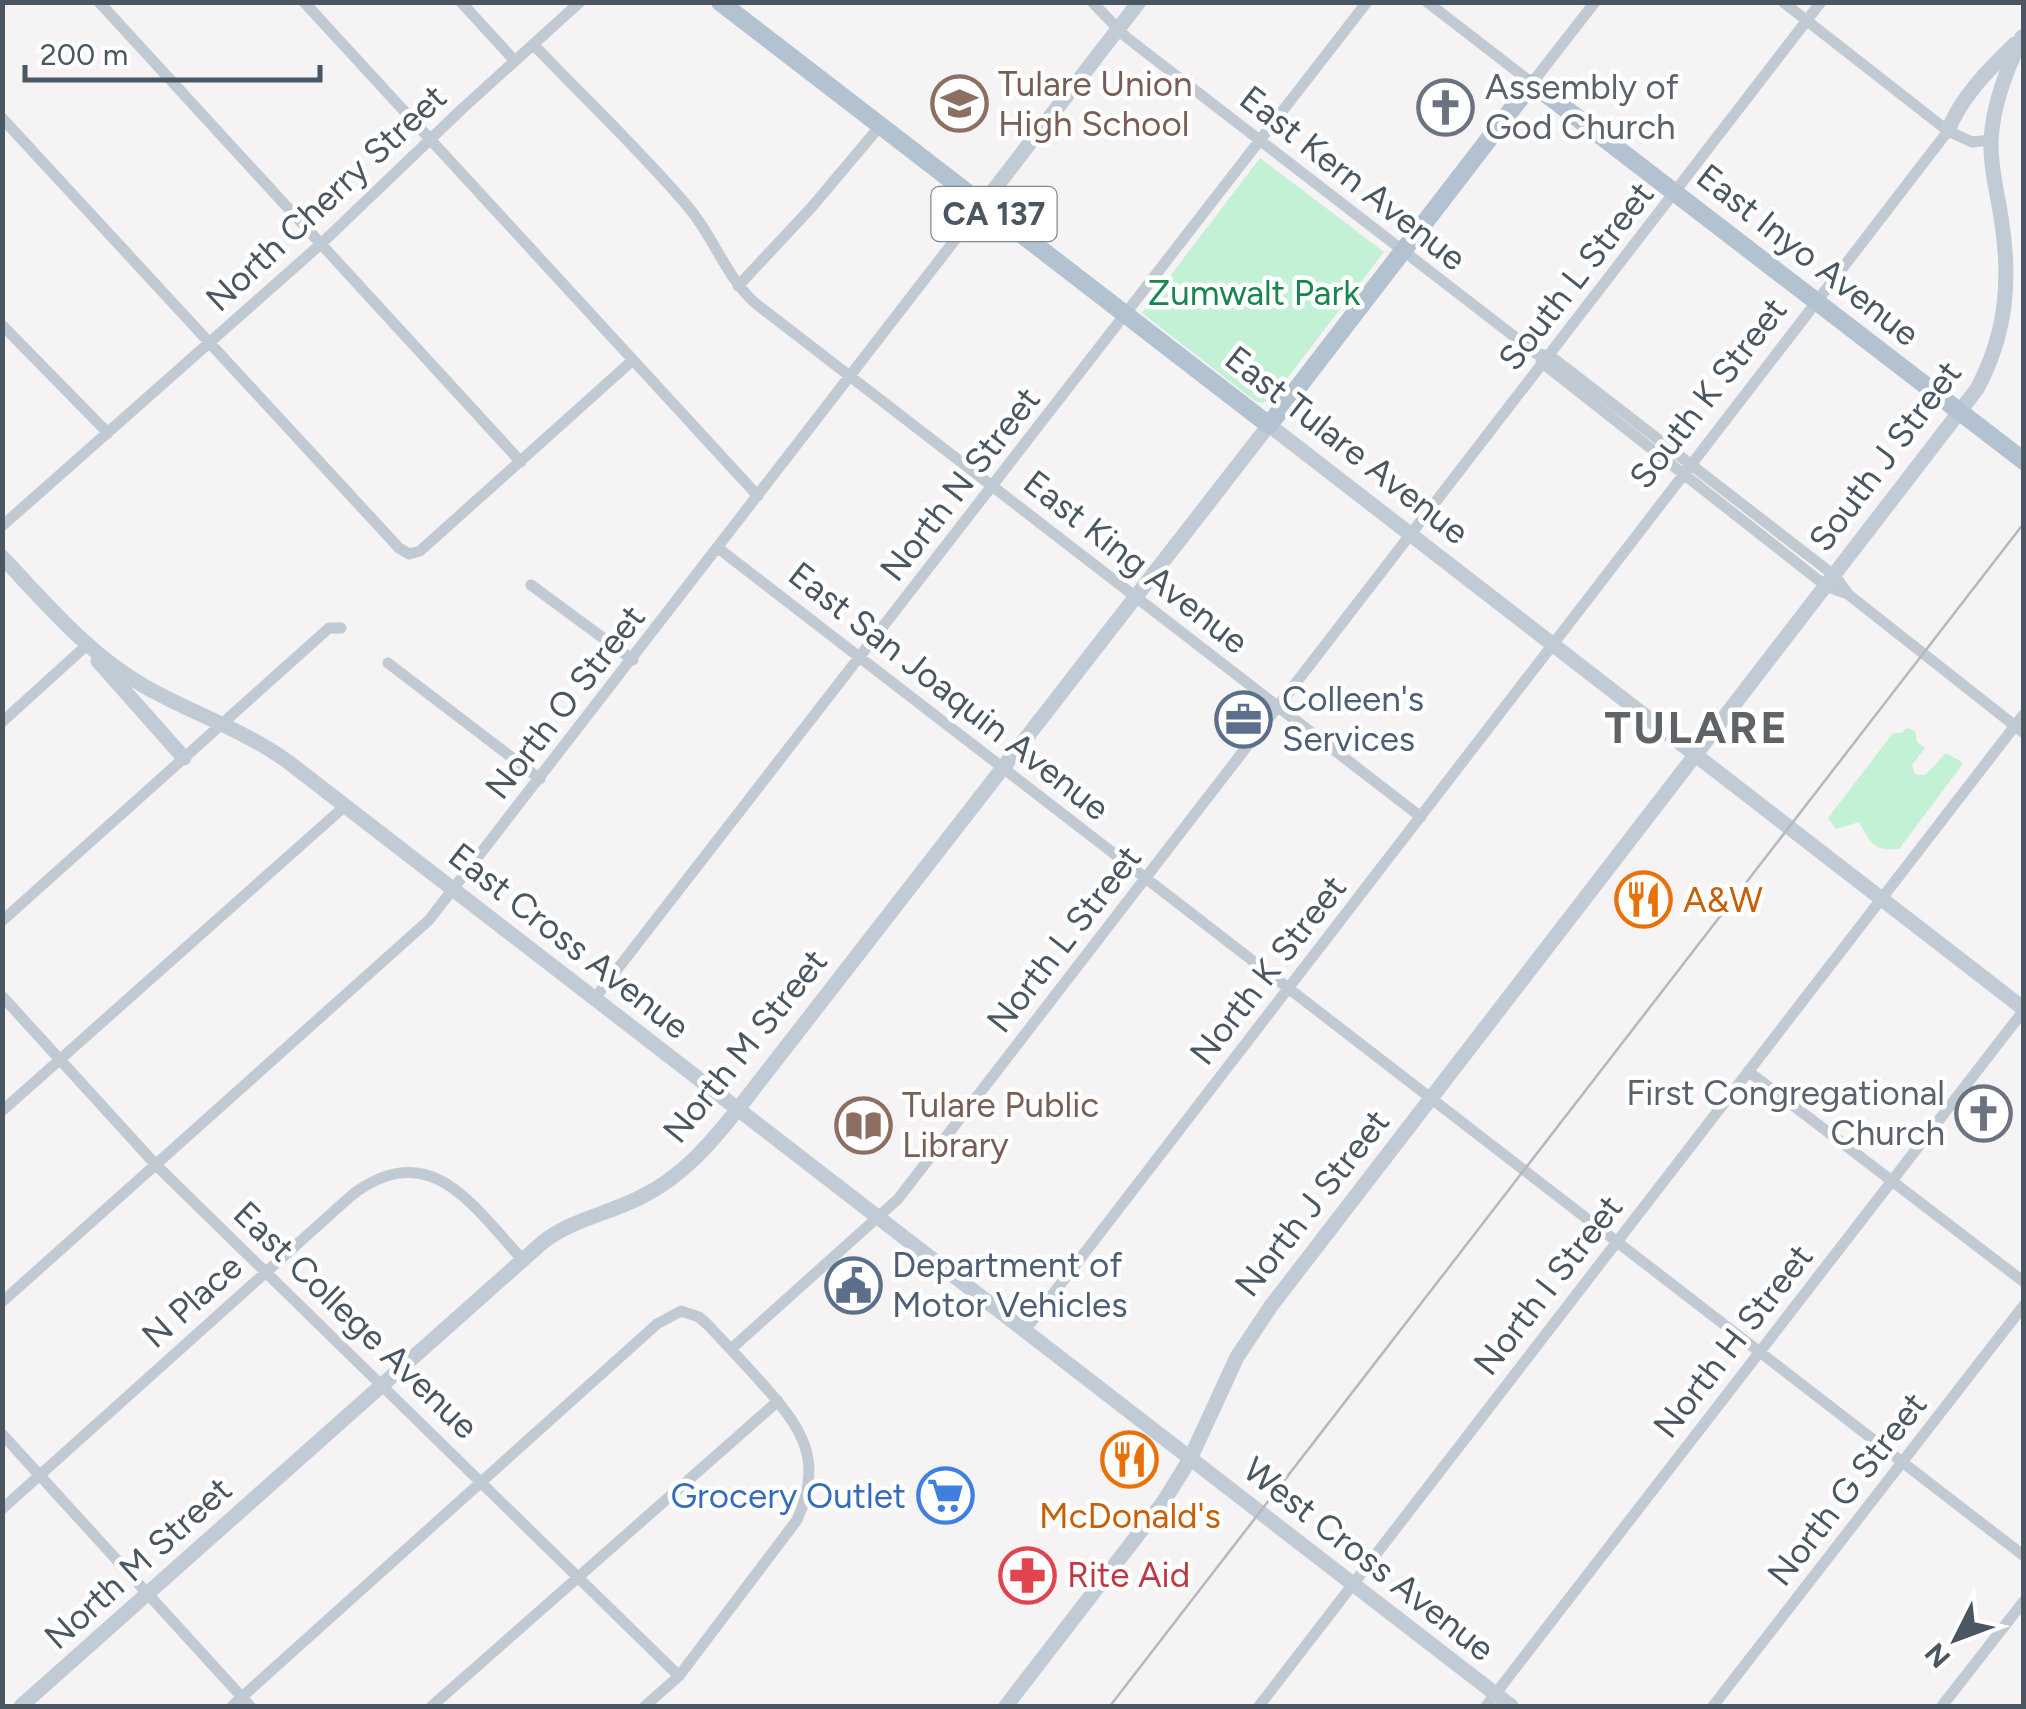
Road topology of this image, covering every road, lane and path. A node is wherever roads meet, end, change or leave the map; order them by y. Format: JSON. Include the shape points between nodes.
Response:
{"nodes":[{"id":1,"x":99,"y":2,"type":"edge"},
{"id":2,"x":304,"y":2,"type":"edge"},
{"id":3,"x":461,"y":2,"type":"edge"},
{"id":4,"x":580,"y":2,"type":"edge"},
{"id":5,"x":720,"y":2,"type":"edge"},
{"id":6,"x":1092,"y":2,"type":"edge"},
{"id":7,"x":1139,"y":2,"type":"edge"},
{"id":8,"x":1367,"y":2,"type":"edge"},
{"id":9,"x":1427,"y":2,"type":"edge"},
{"id":10,"x":1595,"y":2,"type":"edge"},
{"id":11,"x":1783,"y":2,"type":"edge"},
{"id":12,"x":1822,"y":2,"type":"edge"},
{"id":13,"x":1807,"y":21,"type":"junction"},
{"id":14,"x":1118,"y":30,"type":"junction"},
{"id":15,"x":2023,"y":36,"type":"edge"},
{"id":16,"x":533,"y":44,"type":"junction"},
{"id":17,"x":515,"y":61,"type":"junction"},
{"id":18,"x":1532,"y":84,"type":"junction"},
{"id":19,"x":3,"y":119,"type":"edge"},
{"id":20,"x":880,"y":126,"type":"junction"},
{"id":21,"x":1948,"y":132,"type":"junction"},
{"id":22,"x":431,"y":140,"type":"junction"},
{"id":23,"x":1991,"y":140,"type":"junction"},
{"id":24,"x":1259,"y":141,"type":"junction"},
{"id":25,"x":1675,"y":193,"type":"junction"},
{"id":26,"x":982,"y":204,"type":"junction"},
{"id":27,"x":322,"y":243,"type":"junction"},
{"id":28,"x":1402,"y":252,"type":"junction"},
{"id":29,"x":738,"y":286,"type":"junction"},
{"id":30,"x":1816,"y":302,"type":"junction"},
{"id":31,"x":1124,"y":315,"type":"junction"},
{"id":32,"x":2,"y":324,"type":"edge"},
{"id":33,"x":210,"y":342,"type":"junction"},
{"id":34,"x":1543,"y":358,"type":"junction"},
{"id":35,"x":633,"y":360,"type":"junction"},
{"id":36,"x":850,"y":376,"type":"junction"},
{"id":37,"x":1960,"y":412,"type":"junction"},
{"id":38,"x":1269,"y":426,"type":"junction"},
{"id":39,"x":108,"y":433,"type":"junction"},
{"id":40,"x":521,"y":462,"type":"junction"},
{"id":41,"x":2024,"y":462,"type":"edge"},
{"id":42,"x":1688,"y":470,"type":"junction"},
{"id":43,"x":993,"y":487,"type":"junction"},
{"id":44,"x":758,"y":496,"type":"junction"},
{"id":45,"x":2,"y":526,"type":"edge"},
{"id":46,"x":1410,"y":535,"type":"junction"},
{"id":47,"x":718,"y":548,"type":"junction"},
{"id":48,"x":2,"y":557,"type":"edge"},
{"id":49,"x":1830,"y":581,"type":"junction"},
{"id":50,"x":530,"y":585,"type":"dead end"},
{"id":51,"x":1136,"y":596,"type":"junction"},
{"id":52,"x":341,"y":628,"type":"dead end"},
{"id":53,"x":1552,"y":644,"type":"junction"},
{"id":54,"x":87,"y":646,"type":"junction"},
{"id":55,"x":861,"y":657,"type":"junction"},
{"id":56,"x":633,"y":660,"type":"junction"},
{"id":57,"x":388,"y":663,"type":"dead end"},
{"id":58,"x":1278,"y":707,"type":"junction"},
{"id":59,"x":2024,"y":714,"type":"edge"},
{"id":60,"x":2,"y":722,"type":"edge"},
{"id":61,"x":224,"y":724,"type":"junction"},
{"id":62,"x":2019,"y":730,"type":"edge"},
{"id":63,"x":1696,"y":756,"type":"junction"},
{"id":64,"x":184,"y":758,"type":"junction"},
{"id":65,"x":1004,"y":769,"type":"junction"},
{"id":66,"x":540,"y":779,"type":"junction"},
{"id":67,"x":345,"y":806,"type":"junction"},
{"id":68,"x":1421,"y":817,"type":"junction"},
{"id":69,"x":1147,"y":878,"type":"junction"},
{"id":70,"x":455,"y":890,"type":"junction"},
{"id":71,"x":1882,"y":898,"type":"junction"},
{"id":72,"x":2,"y":921,"type":"edge"},
{"id":73,"x":1290,"y":987,"type":"junction"},
{"id":74,"x":2,"y":996,"type":"edge"},
{"id":75,"x":595,"y":998,"type":"junction"},
{"id":76,"x":2024,"y":1010,"type":"edge"},
{"id":77,"x":60,"y":1060,"type":"junction"},
{"id":78,"x":1748,"y":1071,"type":"junction"},
{"id":79,"x":1431,"y":1098,"type":"junction"},
{"id":80,"x":738,"y":1110,"type":"junction"},
{"id":81,"x":2,"y":1111,"type":"edge"},
{"id":82,"x":156,"y":1165,"type":"junction"},
{"id":83,"x":1892,"y":1181,"type":"junction"},
{"id":84,"x":880,"y":1217,"type":"junction"},
{"id":85,"x":1617,"y":1241,"type":"junction"},
{"id":86,"x":522,"y":1259,"type":"junction"},
{"id":87,"x":267,"y":1270,"type":"junction"},
{"id":88,"x":2024,"y":1282,"type":"edge"},
{"id":89,"x":2,"y":1302,"type":"edge"},
{"id":90,"x":2024,"y":1305,"type":"edge"},
{"id":91,"x":1026,"y":1329,"type":"junction"},
{"id":92,"x":731,"y":1349,"type":"junction"},
{"id":93,"x":1760,"y":1352,"type":"junction"},
{"id":94,"x":383,"y":1384,"type":"junction"},
{"id":95,"x":778,"y":1401,"type":"junction"},
{"id":96,"x":2,"y":1434,"type":"edge"},
{"id":97,"x":1190,"y":1459,"type":"junction"},
{"id":98,"x":1902,"y":1462,"type":"junction"},
{"id":99,"x":40,"y":1475,"type":"junction"},
{"id":100,"x":482,"y":1482,"type":"junction"},
{"id":101,"x":2,"y":1508,"type":"edge"},
{"id":102,"x":2024,"y":1556,"type":"edge"},
{"id":103,"x":579,"y":1577,"type":"junction"},
{"id":104,"x":1354,"y":1584,"type":"junction"},
{"id":105,"x":148,"y":1594,"type":"junction"},
{"id":106,"x":2024,"y":1601,"type":"edge"},
{"id":107,"x":679,"y":1676,"type":"junction"},
{"id":108,"x":1491,"y":1700,"type":"edge"},
{"id":109,"x":241,"y":1704,"type":"edge"},
{"id":110,"x":21,"y":1706,"type":"edge"},
{"id":111,"x":432,"y":1706,"type":"edge"},
{"id":112,"x":645,"y":1706,"type":"edge"},
{"id":113,"x":1006,"y":1706,"type":"edge"},
{"id":114,"x":1259,"y":1706,"type":"edge"},
{"id":115,"x":1511,"y":1706,"type":"edge"},
{"id":116,"x":1714,"y":1706,"type":"edge"},
{"id":117,"x":1942,"y":1706,"type":"edge"}],
"edges":[{"from":1,"to":27,"type":"street"},
{"from":2,"to":22,"type":"street"},
{"from":3,"to":17,"type":"street"},
{"from":4,"to":16,"type":"street","name":"North Cherry Street"},
{"from":5,"to":20,"type":"main road","name":"East Tulare Avenue","number":"CA 137"},
{"from":6,"to":14,"type":"street","name":"East Kern Avenue"},
{"from":7,"to":14,"type":"street"},
{"from":8,"to":24,"type":"street","name":"North N Street"},
{"from":9,"to":18,"type":"street","name":"East Inyo Avenue"},
{"from":10,"to":18,"type":"street"},
{"from":11,"to":13,"type":"street"},
{"from":12,"to":13,"type":"street","name":"South L Street"},
{"from":13,"to":21,"type":"street"},
{"from":13,"to":25,"type":"street","name":"South L Street"},
{"from":14,"to":24,"type":"street","name":"East Kern Avenue"},
{"from":14,"to":26,"type":"street"},
{"from":15,"to":21,"type":"street","via":[[1979,83]]},
{"from":15,"to":23,"type":"street","name":"South J Street","via":[[1998,98]]},
{"from":16,"to":17,"type":"street","name":"North Cherry Street"},
{"from":16,"to":29,"type":"street","name":"East King Avenue","via":[[689,208]]},
{"from":17,"to":22,"type":"street","name":"North Cherry Street"},
{"from":18,"to":25,"type":"main road","name":"East Inyo Avenue"},
{"from":18,"to":28,"type":"main road"},
{"from":19,"to":33,"type":"street"},
{"from":20,"to":26,"type":"main road","name":"East Tulare Avenue","number":"CA 137"},
{"from":20,"to":29,"type":"street"},
{"from":21,"to":23,"type":"street","via":[[1972,142]]},
{"from":21,"to":30,"type":"street","name":"South K Street"},
{"from":22,"to":27,"type":"street","name":"North Cherry Street"},
{"from":22,"to":35,"type":"street"},
{"from":23,"to":37,"type":"street","name":"South J Street","via":[[2006,251],[2005,311],[1990,365]]},
{"from":24,"to":28,"type":"street","name":"East Kern Avenue"},
{"from":24,"to":31,"type":"street","name":"North N Street"},
{"from":25,"to":30,"type":"main road","name":"East Inyo Avenue"},
{"from":25,"to":34,"type":"street","name":"South L Street"},
{"from":26,"to":31,"type":"main road","name":"East Tulare Avenue","number":"CA 137"},
{"from":26,"to":36,"type":"street","name":"North O Street"},
{"from":27,"to":33,"type":"street","name":"North Cherry Street"},
{"from":27,"to":40,"type":"street"},
{"from":28,"to":34,"type":"street","name":"East Kern Avenue"},
{"from":28,"to":38,"type":"main road"},
{"from":29,"to":36,"type":"street","name":"East King Avenue"},
{"from":30,"to":37,"type":"main road","name":"East Inyo Avenue"},
{"from":30,"to":42,"type":"street","name":"South K Street"},
{"from":31,"to":38,"type":"main road","name":"East Tulare Avenue","number":"CA 137"},
{"from":31,"to":43,"type":"street","name":"North N Street"},
{"from":32,"to":39,"type":"street"},
{"from":33,"to":39,"type":"street","name":"North Cherry Street"},
{"from":33,"to":40,"type":"street","via":[[409,554]]},
{"from":34,"to":42,"type":"street","name":"East Kern Avenue"},
{"from":34,"to":46,"type":"street","name":"South L Street"},
{"from":35,"to":40,"type":"street"},
{"from":35,"to":44,"type":"street"},
{"from":36,"to":43,"type":"street","name":"East King Avenue"},
{"from":36,"to":44,"type":"street","name":"North O Street"},
{"from":37,"to":41,"type":"main road","name":"East Inyo Avenue"},
{"from":37,"to":49,"type":"street","name":"South J Street"},
{"from":38,"to":46,"type":"street","name":"East Tulare Avenue"},
{"from":38,"to":51,"type":"street","name":"North M Street"},
{"from":39,"to":45,"type":"street","name":"North Cherry Street"},
{"from":42,"to":49,"type":"street","name":"East Kern Avenue"},
{"from":42,"to":53,"type":"street","name":"South K Street"},
{"from":43,"to":51,"type":"street","name":"East King Avenue"},
{"from":43,"to":55,"type":"street","name":"North N Street"},
{"from":44,"to":47,"type":"street","name":"North O Street"},
{"from":46,"to":53,"type":"street","name":"East Tulare Avenue"},
{"from":46,"to":58,"type":"street","name":"North L Street"},
{"from":47,"to":55,"type":"street","name":"East San Joaquin Avenue"},
{"from":47,"to":56,"type":"street","name":"North O Street"},
{"from":48,"to":54,"type":"street","name":"East Cross Avenue"},
{"from":49,"to":62,"type":"street","name":"East Kern Avenue"},
{"from":49,"to":63,"type":"street","name":"South J Street"},
{"from":50,"to":56,"type":"street"},
{"from":51,"to":58,"type":"street","name":"East King Avenue"},
{"from":51,"to":65,"type":"street","name":"North M Street"},
{"from":52,"to":61,"type":"street","via":[[329,628]]},
{"from":53,"to":63,"type":"street","name":"East Tulare Avenue"},
{"from":53,"to":68,"type":"street","name":"North K Street"},
{"from":54,"to":60,"type":"street"},
{"from":54,"to":61,"type":"street","name":"East Cross Avenue","via":[[141,684]]},
{"from":54,"to":64,"type":"street"},
{"from":55,"to":65,"type":"street","name":"East San Joaquin Avenue"},
{"from":55,"to":75,"type":"street","name":"North N Street"},
{"from":56,"to":66,"type":"street","name":"North O Street"},
{"from":57,"to":66,"type":"street"},
{"from":58,"to":68,"type":"street","name":"East King Avenue"},
{"from":58,"to":69,"type":"street","name":"North L Street"},
{"from":59,"to":62,"type":"street","name":"North I Street"},
{"from":61,"to":64,"type":"street"},
{"from":61,"to":67,"type":"street","name":"East Cross Avenue"},
{"from":62,"to":71,"type":"street","name":"North I Street"},
{"from":63,"to":71,"type":"street","name":"East Tulare Avenue"},
{"from":63,"to":79,"type":"street","name":"North J Street"},
{"from":64,"to":72,"type":"street"},
{"from":65,"to":69,"type":"street","name":"East San Joaquin Avenue"},
{"from":65,"to":80,"type":"street","name":"North M Street"},
{"from":66,"to":70,"type":"street","name":"North O Street"},
{"from":67,"to":70,"type":"street","name":"East Cross Avenue"},
{"from":67,"to":77,"type":"street"},
{"from":68,"to":73,"type":"street","name":"North K Street"},
{"from":69,"to":73,"type":"street","name":"East San Joaquin Avenue"},
{"from":69,"to":84,"type":"street","name":"North L Street"},
{"from":70,"to":75,"type":"street","name":"East Cross Avenue"},
{"from":70,"to":82,"type":"street","name":"North O Street","via":[[413,937]]},
{"from":71,"to":76,"type":"street","name":"East Tulare Avenue"},
{"from":71,"to":78,"type":"street","name":"North I Street"},
{"from":73,"to":79,"type":"street","name":"East San Joaquin Avenue"},
{"from":73,"to":91,"type":"street","name":"North K Street"},
{"from":74,"to":77,"type":"street","name":"East College Avenue"},
{"from":75,"to":80,"type":"street","name":"East Cross Avenue"},
{"from":76,"to":83,"type":"street","name":"North H Street"},
{"from":77,"to":81,"type":"street"},
{"from":77,"to":82,"type":"street","name":"East College Avenue"},
{"from":78,"to":83,"type":"street"},
{"from":78,"to":85,"type":"street","name":"North I Street"},
{"from":79,"to":85,"type":"street","name":"East San Joaquin Avenue"},
{"from":79,"to":97,"type":"street","name":"North J Street","via":[[1256,1325]]},
{"from":80,"to":84,"type":"street","name":"East Cross Avenue"},
{"from":80,"to":86,"type":"street","name":"North M Street","via":[[662,1186],[568,1226]]},
{"from":82,"to":87,"type":"street","name":"East College Avenue"},
{"from":82,"to":89,"type":"street","name":"North O Street"},
{"from":83,"to":88,"type":"street"},
{"from":83,"to":93,"type":"street","name":"North H Street"},
{"from":84,"to":91,"type":"street","name":"East Cross Avenue"},
{"from":84,"to":92,"type":"street","name":"North L Street"},
{"from":85,"to":93,"type":"street","name":"East San Joaquin Avenue"},
{"from":85,"to":104,"type":"street","name":"North I Street"},
{"from":86,"to":87,"type":"street","name":"N Place","via":[[451,1186],[406,1170],[371,1181]]},
{"from":86,"to":94,"type":"street","name":"North M Street"},
{"from":87,"to":94,"type":"street","name":"East College Avenue"},
{"from":87,"to":99,"type":"street","name":"N Place"},
{"from":90,"to":98,"type":"street","name":"North G Street"},
{"from":91,"to":97,"type":"street","name":"East Cross Avenue"},
{"from":92,"to":95,"type":"street"},
{"from":92,"to":100,"type":"street","via":[[700,1317],[671,1314]]},
{"from":93,"to":98,"type":"street","name":"East San Joaquin Avenue"},
{"from":93,"to":108,"type":"street","name":"North H Street"},
{"from":94,"to":100,"type":"street","name":"East College Avenue"},
{"from":94,"to":105,"type":"street","name":"North M Street"},
{"from":95,"to":103,"type":"street"},
{"from":95,"to":107,"type":"street","via":[[802,1434],[808,1492],[796,1520]]},
{"from":96,"to":99,"type":"street"},
{"from":97,"to":104,"type":"street","name":"West Cross Avenue"},
{"from":97,"to":113,"type":"street","name":"North J Street"},
{"from":98,"to":102,"type":"street","name":"East San Joaquin Avenue"},
{"from":98,"to":116,"type":"street","name":"North G Street"},
{"from":99,"to":101,"type":"street","name":"N Place"},
{"from":99,"to":105,"type":"street"},
{"from":100,"to":103,"type":"street","name":"East College Avenue"},
{"from":100,"to":109,"type":"street"},
{"from":103,"to":107,"type":"street","name":"East College Avenue"},
{"from":103,"to":111,"type":"street"},
{"from":104,"to":108,"type":"street","name":"West Cross Avenue"},
{"from":104,"to":114,"type":"street","name":"North I Street"},
{"from":105,"to":109,"type":"street"},
{"from":105,"to":110,"type":"street","name":"North M Street"},
{"from":106,"to":117,"type":"street"},
{"from":107,"to":112,"type":"street"},
{"from":108,"to":115,"type":"street","name":"West Cross Avenue"}]}
